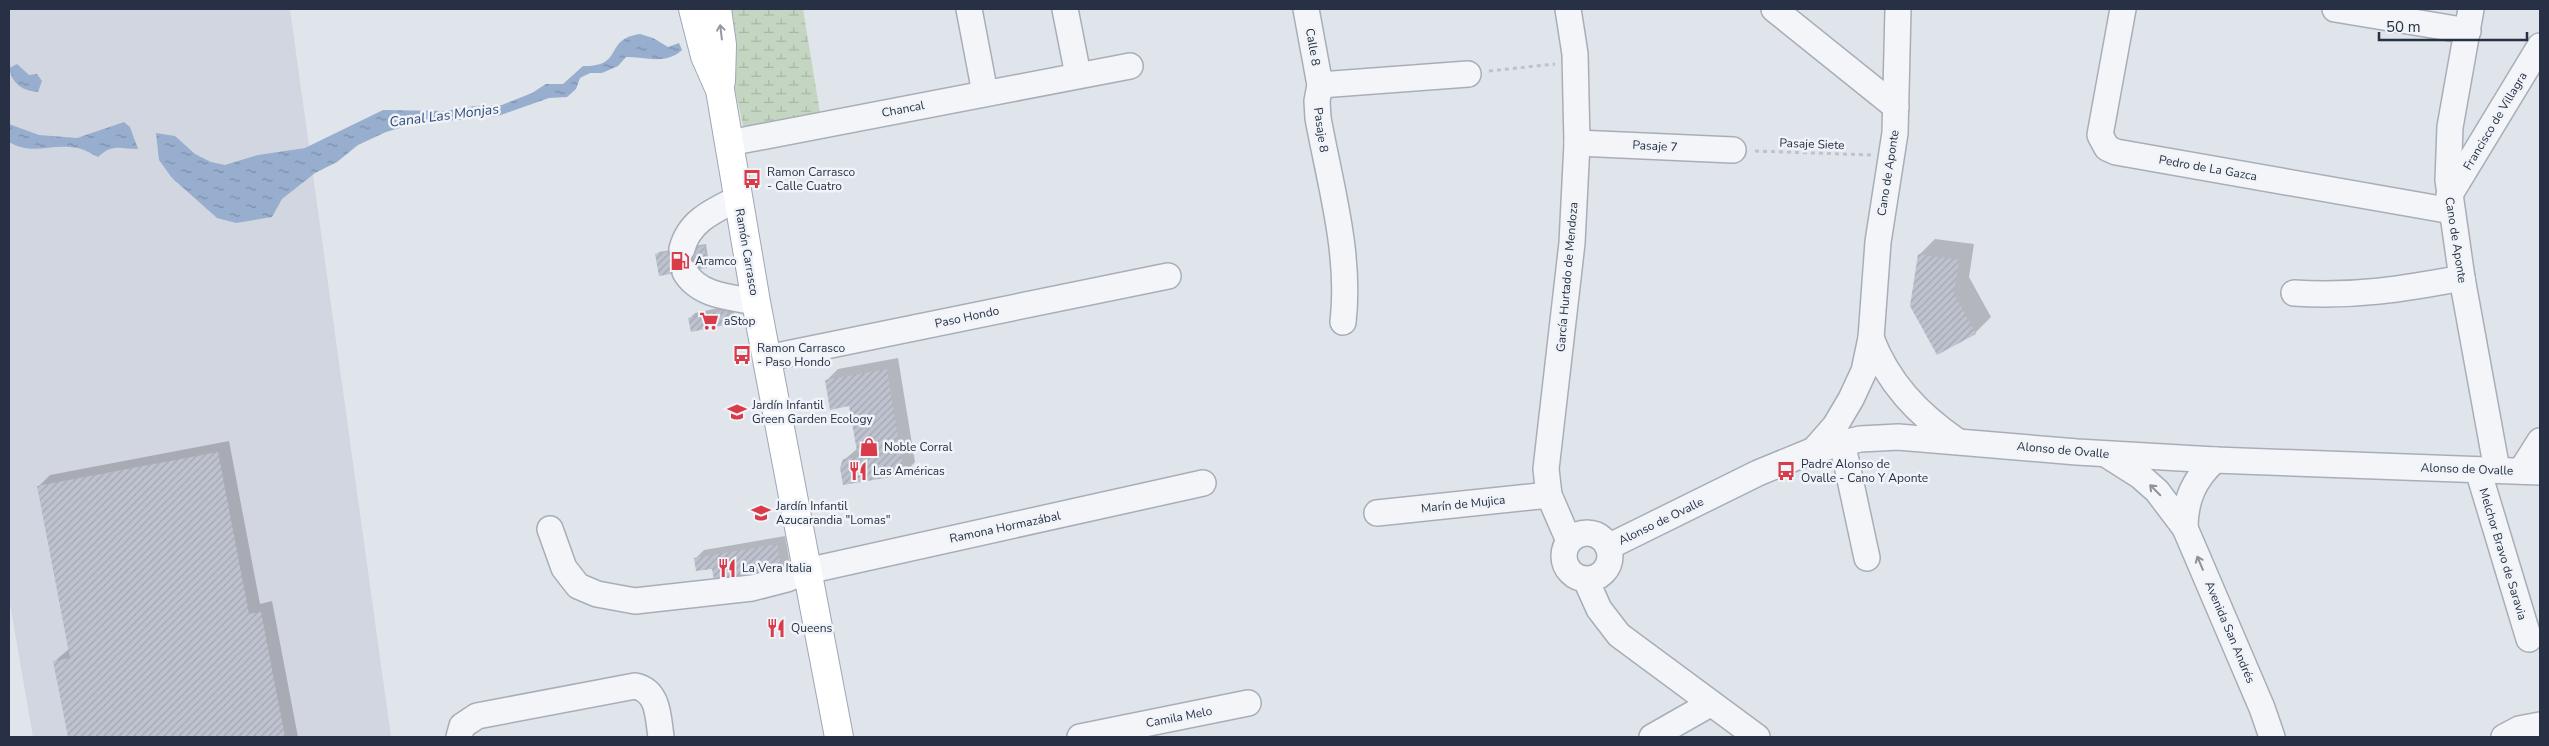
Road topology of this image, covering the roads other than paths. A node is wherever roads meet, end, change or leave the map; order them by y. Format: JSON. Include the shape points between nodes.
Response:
{"nodes":[{"id":1,"x":693,"y":9,"type":"edge"},
{"id":2,"x":717,"y":9,"type":"edge"},
{"id":3,"x":969,"y":9,"type":"edge"},
{"id":4,"x":1065,"y":9,"type":"edge"},
{"id":5,"x":1306,"y":9,"type":"edge"},
{"id":6,"x":1568,"y":9,"type":"edge"},
{"id":7,"x":1774,"y":9,"type":"edge"},
{"id":8,"x":1898,"y":9,"type":"edge"},
{"id":9,"x":2123,"y":9,"type":"edge"},
{"id":10,"x":2335,"y":9,"type":"edge"},
{"id":11,"x":2469,"y":20,"type":"edge"},
{"id":12,"x":2540,"y":46,"type":"edge"},
{"id":13,"x":1130,"y":66,"type":"dead end"},
{"id":14,"x":1468,"y":74,"type":"road end"},
{"id":15,"x":1078,"y":76,"type":"junction"},
{"id":16,"x":1320,"y":85,"type":"junction"},
{"id":17,"x":720,"y":90,"type":"junction"},
{"id":18,"x":984,"y":93,"type":"junction"},
{"id":19,"x":1896,"y":107,"type":"junction"},
{"id":20,"x":728,"y":143,"type":"junction"},
{"id":21,"x":1577,"y":143,"type":"junction"},
{"id":22,"x":1733,"y":150,"type":"road end"},
{"id":23,"x":738,"y":199,"type":"junction"},
{"id":24,"x":2450,"y":204,"type":"junction"},
{"id":25,"x":1168,"y":276,"type":"dead end"},
{"id":26,"x":2462,"y":278,"type":"junction"},
{"id":27,"x":2294,"y":294,"type":"dead end"},
{"id":28,"x":756,"y":302,"type":"junction"},
{"id":29,"x":1344,"y":322,"type":"dead end"},
{"id":30,"x":1871,"y":338,"type":"junction"},
{"id":31,"x":767,"y":358,"type":"junction"},
{"id":32,"x":1957,"y":441,"type":"junction"},
{"id":33,"x":2540,"y":441,"type":"edge"},
{"id":34,"x":1842,"y":442,"type":"junction"},
{"id":35,"x":1814,"y":450,"type":"junction"},
{"id":36,"x":2105,"y":454,"type":"junction"},
{"id":37,"x":2214,"y":460,"type":"junction"},
{"id":38,"x":2487,"y":470,"type":"junction"},
{"id":39,"x":2531,"y":472,"type":"edge"},
{"id":40,"x":1203,"y":483,"type":"dead end"},
{"id":41,"x":1549,"y":495,"type":"junction"},
{"id":42,"x":1377,"y":513,"type":"dead end"},
{"id":43,"x":2185,"y":528,"type":"junction"},
{"id":44,"x":550,"y":529,"type":"dead end"},
{"id":45,"x":1569,"y":541,"type":"junction"},
{"id":46,"x":1608,"y":547,"type":"junction"},
{"id":47,"x":1867,"y":558,"type":"dead end"},
{"id":48,"x":807,"y":570,"type":"junction"},
{"id":49,"x":1586,"y":580,"type":"junction"},
{"id":50,"x":2529,"y":639,"type":"dead end"},
{"id":51,"x":1248,"y":703,"type":"dead end"},
{"id":52,"x":1710,"y":704,"type":"junction"},
{"id":53,"x":2540,"y":725,"type":"edge"},
{"id":54,"x":459,"y":737,"type":"edge"},
{"id":55,"x":661,"y":737,"type":"edge"},
{"id":56,"x":839,"y":737,"type":"edge"},
{"id":57,"x":1080,"y":737,"type":"edge"},
{"id":58,"x":1652,"y":737,"type":"edge"},
{"id":59,"x":1757,"y":737,"type":"edge"},
{"id":60,"x":2272,"y":737,"type":"edge"},
{"id":61,"x":2504,"y":737,"type":"edge"}],
"edges":[{"from":1,"to":17,"type":"main road","name":"Ramón Carrasco","via":[[706,56]]},
{"from":17,"to":2,"type":"main road","name":"Ramón Carrasco","one_way":true,"via":[[722,45]]},
{"from":3,"to":18,"type":"street"},
{"from":4,"to":15,"type":"street"},
{"from":5,"to":16,"type":"street","name":"Calle 8"},
{"from":6,"to":21,"type":"street","name":"García Hurtado de Mendoza","via":[[1575,62]]},
{"from":7,"to":19,"type":"street"},
{"from":8,"to":19,"type":"street","name":"Cano de Aponte"},
{"from":9,"to":24,"type":"street","name":"Pedro de La Gazca","via":[[2100,135],[2106,148]]},
{"from":10,"to":11,"type":"street"},
{"from":11,"to":24,"type":"street","name":"Cano de Aponte","via":[[2448,146]]},
{"from":12,"to":24,"type":"street","name":"Francisco de Villagra"},
{"from":13,"to":15,"type":"street","name":"Chancal"},
{"from":14,"to":16,"type":"street"},
{"from":15,"to":18,"type":"street","name":"Chancal"},
{"from":16,"to":29,"type":"street","name":"Pasaje 8","via":[[1318,118],[1345,263]]},
{"from":17,"to":20,"type":"main road","name":"Ramón Carrasco"},
{"from":18,"to":20,"type":"street","name":"Chancal"},
{"from":19,"to":30,"type":"street","name":"Cano de Aponte","via":[[1878,242]]},
{"from":20,"to":23,"type":"main road","name":"Ramón Carrasco"},
{"from":21,"to":22,"type":"street","name":"Pasaje 7"},
{"from":21,"to":41,"type":"street","name":"García Hurtado de Mendoza","via":[[1570,262],[1546,469]]},
{"from":23,"to":28,"type":"main road","name":"Ramón Carrasco"},
{"from":23,"to":28,"type":"street","via":[[702,216],[684,238],[683,261],[692,282],[716,295]]},
{"from":24,"to":26,"type":"street","name":"Cano de Aponte"},
{"from":25,"to":31,"type":"street","name":"Paso Hondo"},
{"from":26,"to":27,"type":"street","via":[[2376,293]]},
{"from":26,"to":38,"type":"street","name":"Cano de Aponte"},
{"from":28,"to":31,"type":"main road","name":"Ramón Carrasco"},
{"from":30,"to":32,"type":"street","name":"Cano de Aponte","via":[[1882,364],[1906,398]]},
{"from":30,"to":35,"type":"street","name":"Cano de Aponte","via":[[1864,371],[1851,399],[1835,426]]},
{"from":31,"to":48,"type":"main road","name":"Ramón Carrasco"},
{"from":32,"to":34,"type":"street","name":"Alonso de Ovalle","via":[[1898,437]]},
{"from":32,"to":36,"type":"street","name":"Alonso de Ovalle"},
{"from":33,"to":39,"type":"street"},
{"from":34,"to":35,"type":"street","name":"Alonso de Ovalle"},
{"from":34,"to":47,"type":"street"},
{"from":35,"to":46,"type":"street","name":"Alonso de Ovalle","via":[[1758,473]]},
{"from":36,"to":37,"type":"street","name":"Alonso de Ovalle"},
{"from":43,"to":36,"type":"street","name":"Avenida San Andrés","one_way":true,"via":[[2157,491]]},
{"from":37,"to":38,"type":"street","name":"Alonso de Ovalle"},
{"from":37,"to":43,"type":"street","via":[[2193,488],[2185,514]]},
{"from":38,"to":39,"type":"street","name":"Alonso de Ovalle"},
{"from":38,"to":50,"type":"street","name":"Melchor Bravo de Saravia"},
{"from":40,"to":48,"type":"street","name":"Ramona Hormazábal"},
{"from":41,"to":42,"type":"street","name":"Marín de Mujica"},
{"from":41,"to":45,"type":"street","name":"García Hurtado de Mendoza"},
{"from":60,"to":43,"type":"street","name":"Avenida San Andrés","one_way":true},
{"from":44,"to":48,"type":"street","name":"Ramona Hormazábal","via":[[564,568],[578,586],[597,594],[635,601],[752,588]]},
{"from":45,"to":46,"type":"street","via":[[1587,532],[1600,536]]},
{"from":45,"to":49,"type":"street","via":[[1564,553],[1565,566],[1574,576]]},
{"from":46,"to":49,"type":"street","via":[[1608,566],[1599,576]]},
{"from":48,"to":56,"type":"main road","name":"Ramón Carrasco"},
{"from":49,"to":52,"type":"street","via":[[1599,610],[1619,635]]},
{"from":51,"to":57,"type":"street","name":"Camila Melo"},
{"from":52,"to":58,"type":"street"},
{"from":52,"to":59,"type":"street"},
{"from":53,"to":61,"type":"street","via":[[2520,729]]},
{"from":54,"to":55,"type":"street","via":[[462,726],[477,716],[635,686],[654,698]]}]}
